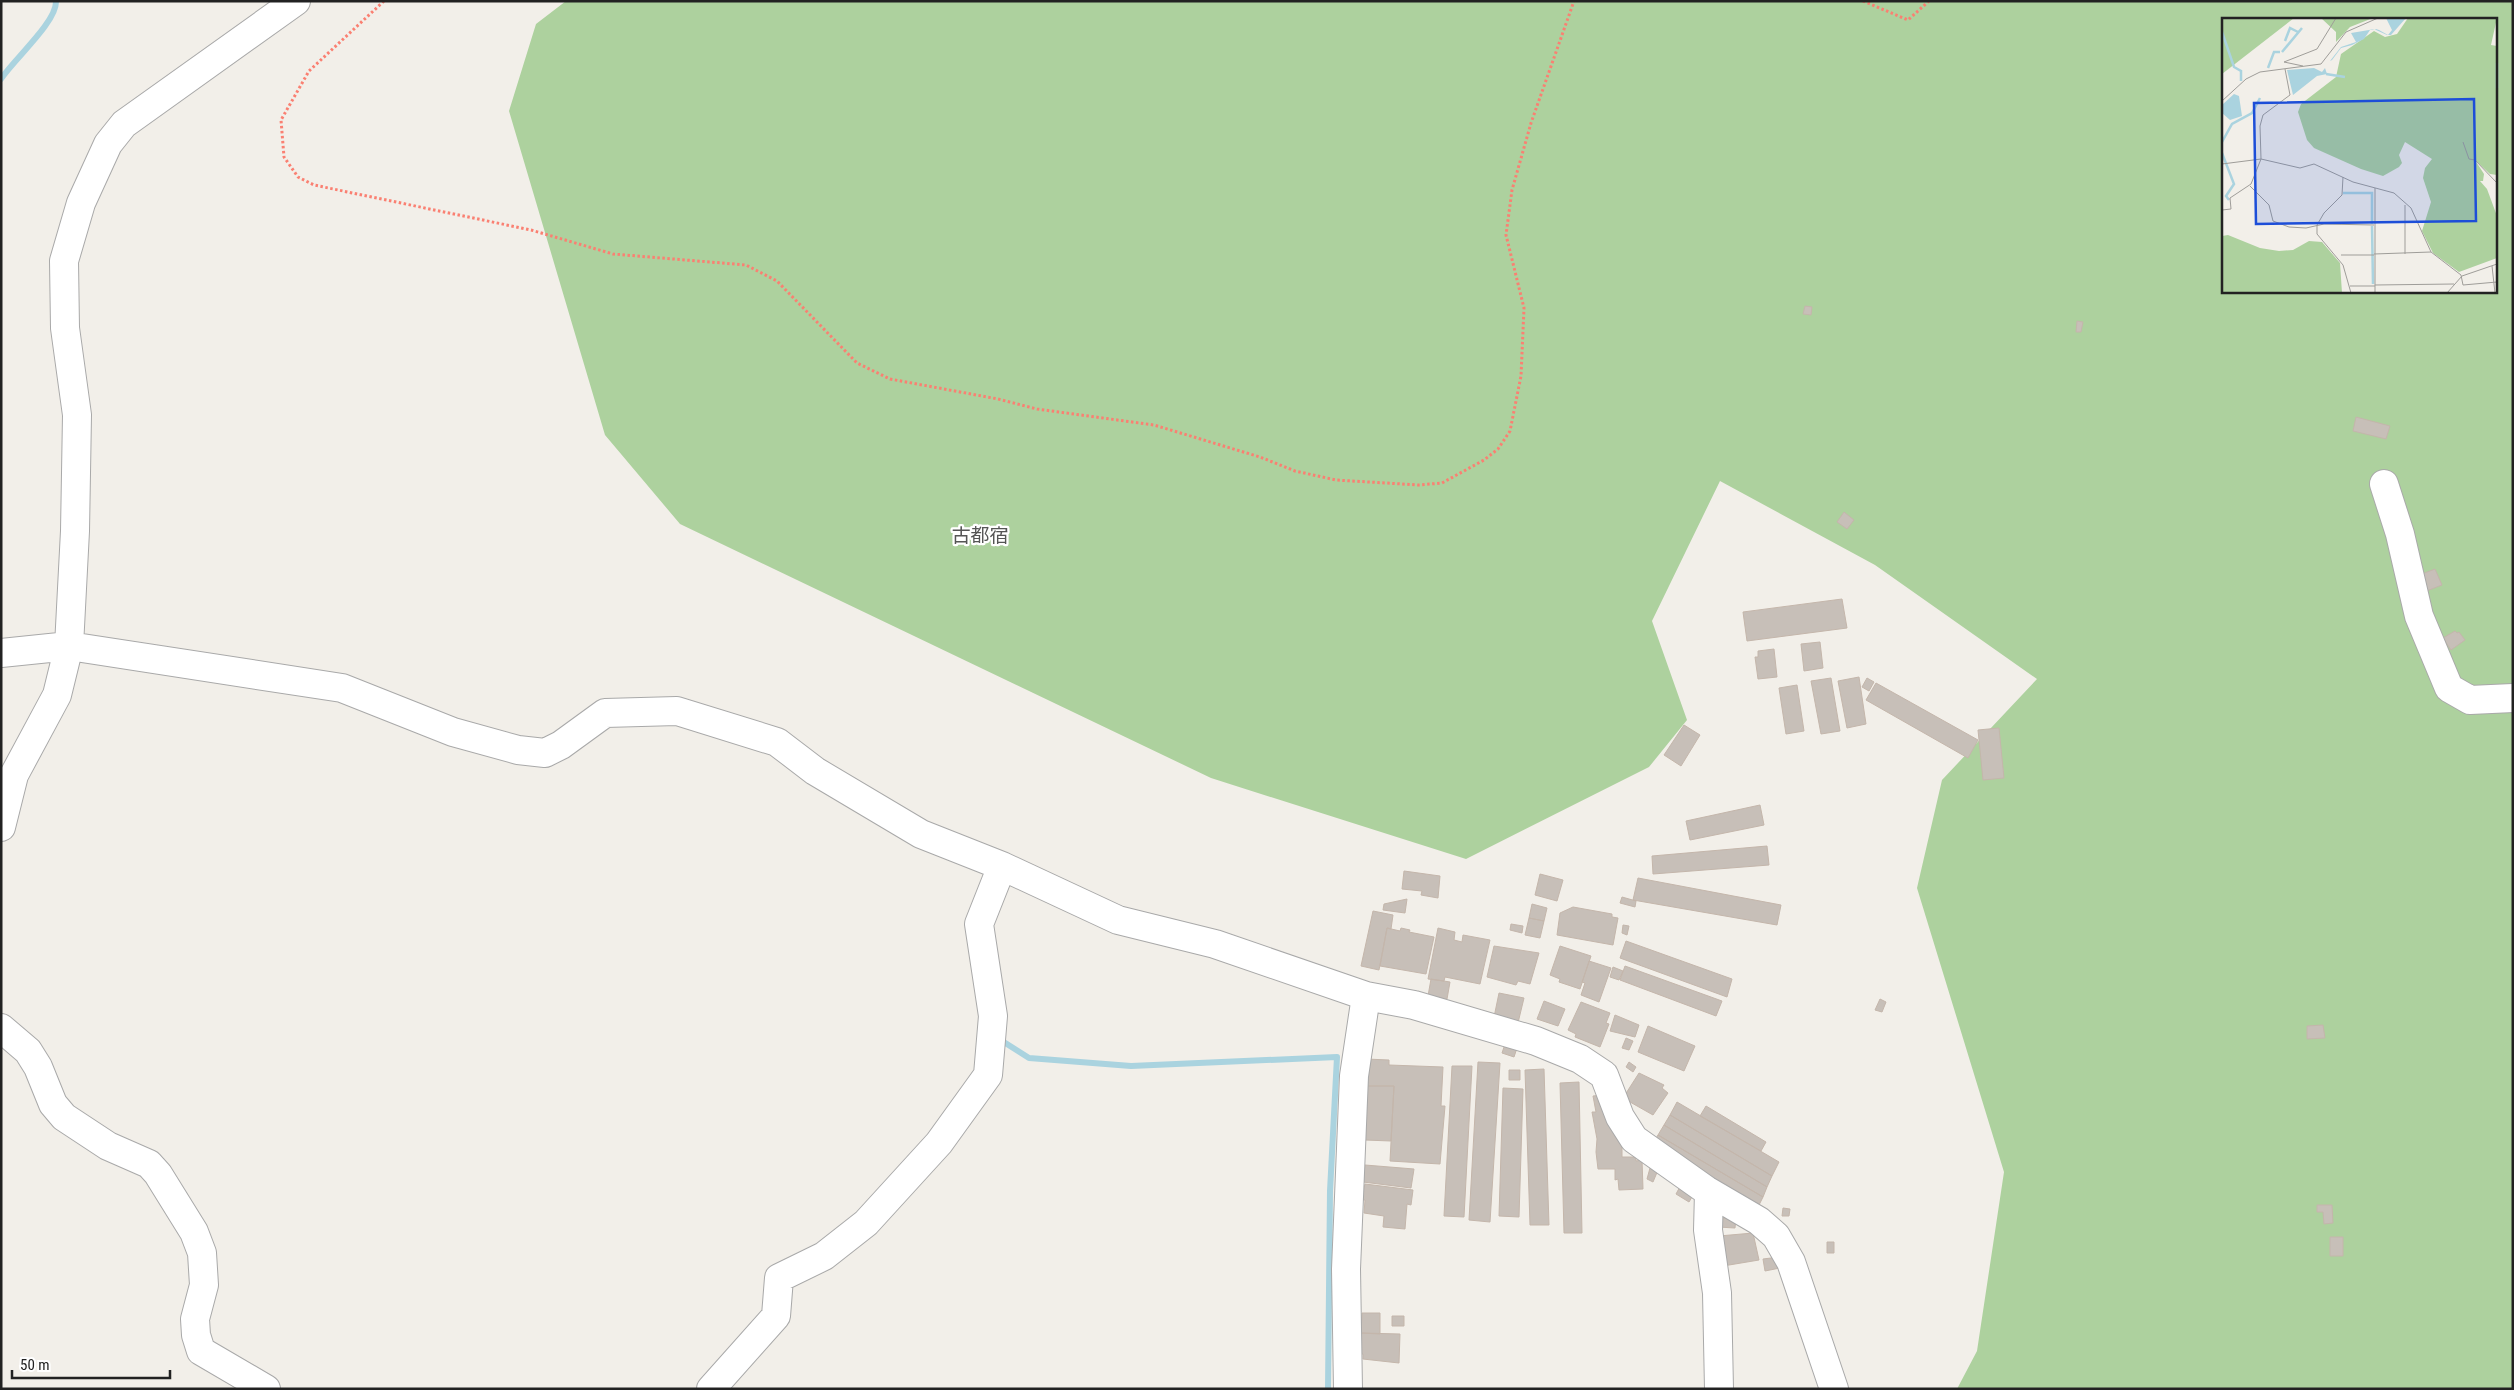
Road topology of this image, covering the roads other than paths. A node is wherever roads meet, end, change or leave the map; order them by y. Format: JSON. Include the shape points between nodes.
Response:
{"nodes":[{"id":1,"x":296,"y":1,"type":"edge"},
{"id":2,"x":2384,"y":484,"type":"dead end"},
{"id":3,"x":69,"y":646,"type":"junction"},
{"id":4,"x":1,"y":653,"type":"edge"},
{"id":5,"x":2513,"y":698,"type":"edge"},
{"id":6,"x":1,"y":826,"type":"edge"},
{"id":7,"x":1002,"y":866,"type":"junction"},
{"id":8,"x":1366,"y":996,"type":"junction"},
{"id":9,"x":1,"y":1028,"type":"edge"},
{"id":10,"x":1709,"y":1192,"type":"junction"},
{"id":11,"x":266,"y":1389,"type":"edge"},
{"id":12,"x":711,"y":1389,"type":"edge"},
{"id":13,"x":1348,"y":1389,"type":"edge"},
{"id":14,"x":1719,"y":1389,"type":"edge"},
{"id":15,"x":1834,"y":1389,"type":"edge"}],
"edges":[{"from":1,"to":3,"type":"street","via":[[124,124],[108,144],[81,203],[64,261],[65,328],[77,415]]},
{"from":2,"to":5,"type":"street","via":[[2400,534],[2419,616],[2449,688],[2470,700]]},
{"from":3,"to":4,"type":"street"},
{"from":3,"to":6,"type":"street","via":[[57,695],[14,775]]},
{"from":3,"to":7,"type":"street","via":[[342,688],[453,732],[518,750],[545,753],[605,714],[677,711],[777,742],[815,771],[921,834]]},
{"from":7,"to":8,"type":"street","via":[[1118,920],[1215,944]]},
{"from":7,"to":12,"type":"street","via":[[979,924],[994,1016],[988,1075],[939,1142],[866,1222],[824,1256],[778,1278],[776,1316]]},
{"from":8,"to":10,"type":"street","via":[[1467,1020],[1536,1041],[1580,1060],[1604,1075],[1620,1117],[1634,1139]]},
{"from":8,"to":13,"type":"street","via":[[1354,1076],[1346,1269]]},
{"from":9,"to":11,"type":"street","via":[[28,1051],[52,1104],[64,1118],[108,1146],[149,1164],[158,1174],[194,1232],[202,1253],[204,1285],[195,1319],[201,1351]]},
{"from":10,"to":14,"type":"street","via":[[1708,1230],[1717,1292]]},
{"from":10,"to":15,"type":"street","via":[[1759,1221],[1776,1236],[1791,1262]]}]}
